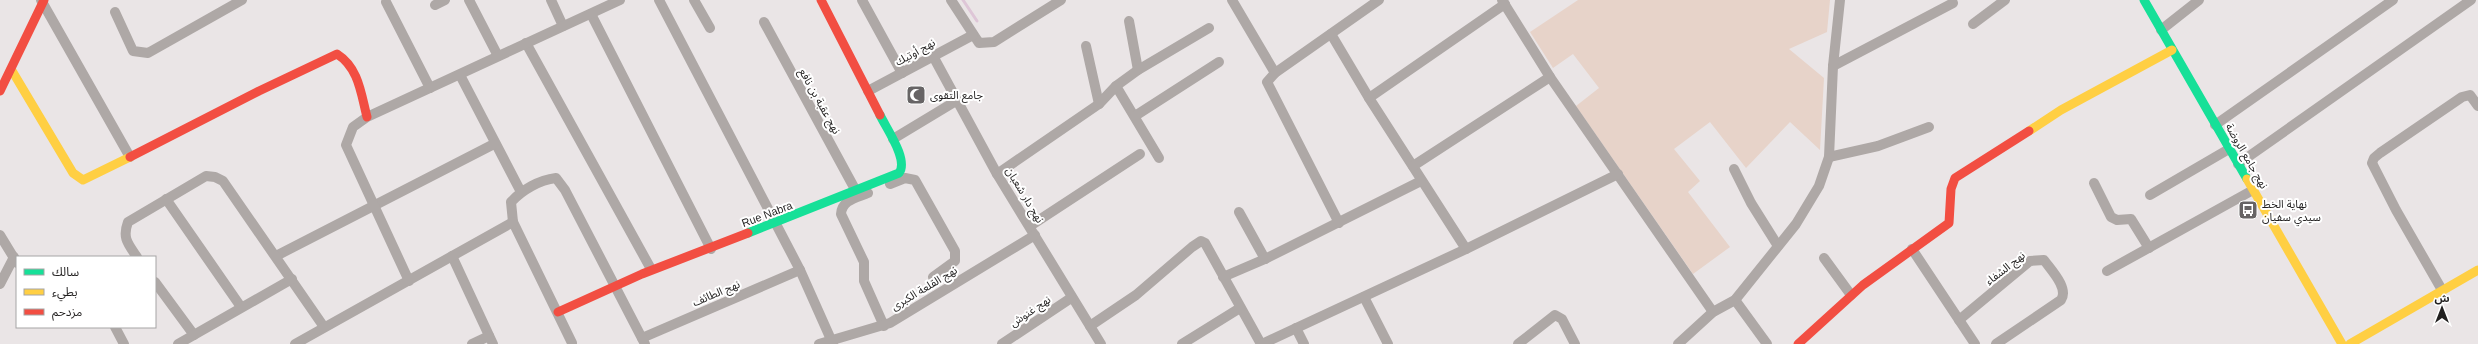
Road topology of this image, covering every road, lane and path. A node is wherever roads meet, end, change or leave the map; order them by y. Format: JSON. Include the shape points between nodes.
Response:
{"nodes":[{"id":1,"x":223,"y":0,"type":"edge"},
{"id":2,"x":445,"y":0,"type":"edge"},
{"id":3,"x":469,"y":0,"type":"edge"},
{"id":4,"x":551,"y":0,"type":"edge"},
{"id":5,"x":620,"y":0,"type":"edge"},
{"id":6,"x":659,"y":0,"type":"edge"},
{"id":7,"x":694,"y":0,"type":"edge"},
{"id":8,"x":821,"y":0,"type":"edge"},
{"id":9,"x":862,"y":0,"type":"edge"},
{"id":10,"x":951,"y":0,"type":"edge"},
{"id":11,"x":1061,"y":0,"type":"edge"},
{"id":12,"x":1232,"y":0,"type":"edge"},
{"id":13,"x":1379,"y":0,"type":"edge"},
{"id":14,"x":1840,"y":0,"type":"edge"},
{"id":15,"x":2005,"y":0,"type":"edge"},
{"id":16,"x":2144,"y":0,"type":"edge"},
{"id":17,"x":2199,"y":0,"type":"edge"},
{"id":18,"x":2393,"y":0,"type":"edge"},
{"id":19,"x":2471,"y":0,"type":"edge"},
{"id":20,"x":43,"y":1,"type":"edge"},
{"id":21,"x":238,"y":2,"type":"edge"},
{"id":22,"x":386,"y":2,"type":"dead end"},
{"id":23,"x":1504,"y":2,"type":"edge"},
{"id":24,"x":1953,"y":3,"type":"dead end"},
{"id":25,"x":435,"y":5,"type":"dead end"},
{"id":26,"x":115,"y":12,"type":"dead end"},
{"id":27,"x":591,"y":14,"type":"junction"},
{"id":28,"x":1129,"y":21,"type":"dead end"},
{"id":29,"x":764,"y":22,"type":"dead end"},
{"id":30,"x":1973,"y":24,"type":"dead end"},
{"id":31,"x":563,"y":26,"type":"junction"},
{"id":32,"x":710,"y":28,"type":"dead end"},
{"id":33,"x":1209,"y":28,"type":"dead end"},
{"id":34,"x":2161,"y":30,"type":"junction"},
{"id":35,"x":1331,"y":34,"type":"junction"},
{"id":36,"x":973,"y":35,"type":"junction"},
{"id":37,"x":526,"y":43,"type":"junction"},
{"id":38,"x":1086,"y":46,"type":"dead end"},
{"id":39,"x":2172,"y":50,"type":"junction"},
{"id":40,"x":498,"y":56,"type":"junction"},
{"id":41,"x":933,"y":56,"type":"junction"},
{"id":42,"x":1220,"y":62,"type":"dead end"},
{"id":43,"x":1833,"y":66,"type":"junction"},
{"id":44,"x":11,"y":69,"type":"junction"},
{"id":45,"x":1138,"y":70,"type":"junction"},
{"id":46,"x":1275,"y":72,"type":"junction"},
{"id":47,"x":902,"y":73,"type":"junction"},
{"id":48,"x":460,"y":75,"type":"junction"},
{"id":49,"x":1550,"y":77,"type":"junction"},
{"id":50,"x":1116,"y":86,"type":"junction"},
{"id":51,"x":430,"y":88,"type":"junction"},
{"id":52,"x":0,"y":91,"type":"edge"},
{"id":53,"x":868,"y":91,"type":"junction"},
{"id":54,"x":1369,"y":98,"type":"junction"},
{"id":55,"x":956,"y":101,"type":"junction"},
{"id":56,"x":1099,"y":104,"type":"junction"},
{"id":57,"x":2478,"y":106,"type":"edge"},
{"id":58,"x":1134,"y":116,"type":"junction"},
{"id":59,"x":367,"y":117,"type":"junction"},
{"id":60,"x":2215,"y":125,"type":"junction"},
{"id":61,"x":1929,"y":126,"type":"dead end"},
{"id":62,"x":893,"y":139,"type":"junction"},
{"id":63,"x":494,"y":144,"type":"junction"},
{"id":64,"x":2229,"y":148,"type":"junction"},
{"id":65,"x":1140,"y":154,"type":"dead end"},
{"id":66,"x":1830,"y":157,"type":"junction"},
{"id":67,"x":130,"y":158,"type":"junction"},
{"id":68,"x":1159,"y":158,"type":"dead end"},
{"id":69,"x":2238,"y":164,"type":"junction"},
{"id":70,"x":1413,"y":166,"type":"junction"},
{"id":71,"x":1734,"y":169,"type":"dead end"},
{"id":72,"x":997,"y":174,"type":"junction"},
{"id":73,"x":1618,"y":174,"type":"junction"},
{"id":74,"x":1421,"y":181,"type":"junction"},
{"id":75,"x":2094,"y":183,"type":"dead end"},
{"id":76,"x":2253,"y":190,"type":"junction"},
{"id":77,"x":856,"y":191,"type":"junction"},
{"id":78,"x":521,"y":192,"type":"junction"},
{"id":79,"x":2150,"y":195,"type":"dead end"},
{"id":80,"x":166,"y":199,"type":"junction"},
{"id":81,"x":373,"y":205,"type":"junction"},
{"id":82,"x":1239,"y":212,"type":"dead end"},
{"id":83,"x":513,"y":222,"type":"junction"},
{"id":84,"x":1339,"y":223,"type":"junction"},
{"id":85,"x":776,"y":224,"type":"junction"},
{"id":86,"x":1033,"y":231,"type":"junction"},
{"id":87,"x":0,"y":235,"type":"edge"},
{"id":88,"x":1778,"y":246,"type":"junction"},
{"id":89,"x":711,"y":248,"type":"junction"},
{"id":90,"x":1912,"y":248,"type":"junction"},
{"id":91,"x":2149,"y":248,"type":"junction"},
{"id":92,"x":1466,"y":249,"type":"junction"},
{"id":93,"x":136,"y":256,"type":"edge"},
{"id":94,"x":276,"y":256,"type":"junction"},
{"id":95,"x":452,"y":256,"type":"junction"},
{"id":96,"x":1824,"y":258,"type":"dead end"},
{"id":97,"x":1265,"y":259,"type":"junction"},
{"id":98,"x":15,"y":260,"type":"edge"},
{"id":99,"x":651,"y":269,"type":"junction"},
{"id":100,"x":800,"y":270,"type":"junction"},
{"id":101,"x":2107,"y":271,"type":"dead end"},
{"id":102,"x":2478,"y":271,"type":"edge"},
{"id":103,"x":933,"y":277,"type":"dead end"},
{"id":104,"x":1223,"y":277,"type":"junction"},
{"id":105,"x":292,"y":279,"type":"junction"},
{"id":106,"x":409,"y":281,"type":"junction"},
{"id":107,"x":156,"y":283,"type":"edge"},
{"id":108,"x":0,"y":284,"type":"edge"},
{"id":109,"x":615,"y":284,"type":"junction"},
{"id":110,"x":2442,"y":290,"type":"junction"},
{"id":111,"x":1851,"y":295,"type":"junction"},
{"id":112,"x":1364,"y":297,"type":"junction"},
{"id":113,"x":1072,"y":298,"type":"junction"},
{"id":114,"x":1735,"y":300,"type":"junction"},
{"id":115,"x":241,"y":307,"type":"junction"},
{"id":116,"x":1240,"y":308,"type":"junction"},
{"id":117,"x":558,"y":312,"type":"junction"},
{"id":118,"x":1713,"y":312,"type":"junction"},
{"id":119,"x":1959,"y":320,"type":"junction"},
{"id":120,"x":884,"y":326,"type":"junction"},
{"id":121,"x":1090,"y":326,"type":"junction"},
{"id":122,"x":324,"y":327,"type":"junction"},
{"id":123,"x":115,"y":328,"type":"edge"},
{"id":124,"x":1296,"y":328,"type":"junction"},
{"id":125,"x":194,"y":335,"type":"junction"},
{"id":126,"x":491,"y":340,"type":"edge"},
{"id":127,"x":643,"y":341,"type":"edge"},
{"id":128,"x":832,"y":342,"type":"edge"},
{"id":129,"x":572,"y":343,"type":"edge"},
{"id":130,"x":1972,"y":343,"type":"edge"},
{"id":131,"x":124,"y":344,"type":"edge"},
{"id":132,"x":178,"y":344,"type":"edge"},
{"id":133,"x":295,"y":344,"type":"edge"},
{"id":134,"x":472,"y":344,"type":"edge"},
{"id":135,"x":819,"y":344,"type":"edge"},
{"id":136,"x":1002,"y":344,"type":"edge"},
{"id":137,"x":1101,"y":344,"type":"edge"},
{"id":138,"x":1182,"y":344,"type":"edge"},
{"id":139,"x":1262,"y":344,"type":"edge"},
{"id":140,"x":1304,"y":344,"type":"edge"},
{"id":141,"x":1388,"y":344,"type":"edge"},
{"id":142,"x":1518,"y":344,"type":"edge"},
{"id":143,"x":1575,"y":344,"type":"edge"},
{"id":144,"x":1678,"y":344,"type":"edge"},
{"id":145,"x":1767,"y":344,"type":"edge"},
{"id":146,"x":1798,"y":344,"type":"edge"},
{"id":147,"x":1996,"y":344,"type":"edge"},
{"id":148,"x":2342,"y":344,"type":"edge"},
{"id":149,"x":2350,"y":344,"type":"edge"}],
"edges":[{"from":1,"to":21,"type":"street"},
{"from":2,"to":25,"type":"street"},
{"from":3,"to":40,"type":"street"},
{"from":4,"to":31,"type":"street"},
{"from":5,"to":27,"type":"street"},
{"from":6,"to":85,"type":"street"},
{"from":7,"to":32,"type":"street"},
{"from":8,"to":53,"type":"street","name":"Rue Nabra"},
{"from":9,"to":47,"type":"street"},
{"from":10,"to":36,"type":"street"},
{"from":11,"to":36,"type":"street","via":[[994,42],[979,44]]},
{"from":12,"to":46,"type":"street"},
{"from":13,"to":35,"type":"street"},
{"from":14,"to":43,"type":"street"},
{"from":15,"to":30,"type":"street"},
{"from":16,"to":34,"type":"street","name":"نهج جامع الروضة"},
{"from":17,"to":34,"type":"street"},
{"from":18,"to":60,"type":"street"},
{"from":19,"to":69,"type":"street"},
{"from":20,"to":44,"type":"street"},
{"from":20,"to":67,"type":"street"},
{"from":21,"to":26,"type":"street","via":[[142,54],[134,51]]},
{"from":22,"to":51,"type":"street"},
{"from":23,"to":49,"type":"street"},
{"from":23,"to":54,"type":"street"},
{"from":24,"to":43,"type":"street"},
{"from":27,"to":31,"type":"street"},
{"from":27,"to":89,"type":"street"},
{"from":28,"to":45,"type":"street"},
{"from":29,"to":77,"type":"street","name":"نهج عقبة بن نافع"},
{"from":31,"to":37,"type":"street"},
{"from":33,"to":45,"type":"street"},
{"from":34,"to":39,"type":"street","name":"نهج جامع الروضة"},
{"from":35,"to":46,"type":"street"},
{"from":35,"to":54,"type":"street"},
{"from":36,"to":41,"type":"street","name":"نهج أوتيك"},
{"from":37,"to":40,"type":"street"},
{"from":37,"to":99,"type":"street"},
{"from":38,"to":56,"type":"street"},
{"from":39,"to":60,"type":"street","name":"نهج جامع الروضة"},
{"from":39,"to":90,"type":"street","via":[[2061,110],[1955,178],[1949,195],[1949,223]]},
{"from":40,"to":48,"type":"street"},
{"from":41,"to":47,"type":"street","name":"نهج أوتيك"},
{"from":41,"to":55,"type":"street","name":"نهج دار شعبان"},
{"from":42,"to":58,"type":"street"},
{"from":43,"to":66,"type":"street"},
{"from":44,"to":52,"type":"street"},
{"from":44,"to":67,"type":"street","via":[[78,178],[90,178]]},
{"from":45,"to":50,"type":"street"},
{"from":46,"to":84,"type":"street","via":[[1267,85]]},
{"from":47,"to":53,"type":"street","name":"نهج أوتيك"},
{"from":48,"to":51,"type":"street"},
{"from":48,"to":63,"type":"street"},
{"from":49,"to":70,"type":"street"},
{"from":49,"to":73,"type":"street"},
{"from":50,"to":56,"type":"street"},
{"from":50,"to":58,"type":"street"},
{"from":51,"to":59,"type":"street"},
{"from":53,"to":62,"type":"street","name":"Rue Nabra"},
{"from":54,"to":70,"type":"street"},
{"from":55,"to":62,"type":"street"},
{"from":55,"to":72,"type":"street","name":"نهج دار شعبان"},
{"from":56,"to":72,"type":"street"},
{"from":57,"to":110,"type":"street","via":[[2470,95],[2462,97],[2380,153],[2372,163],[2392,204]]},
{"from":58,"to":68,"type":"street"},
{"from":59,"to":67,"type":"street","via":[[351,65],[344,57],[336,54]]},
{"from":59,"to":81,"type":"street","via":[[353,127],[346,145]]},
{"from":60,"to":64,"type":"street","name":"نهج جامع الروضة"},
{"from":61,"to":66,"type":"street","via":[[1878,146]]},
{"from":62,"to":77,"type":"street","name":"Rue Nabra","via":[[902,159],[902,169],[899,173]]},
{"from":63,"to":78,"type":"street"},
{"from":63,"to":81,"type":"street"},
{"from":64,"to":69,"type":"street","name":"نهج جامع الروضة"},
{"from":64,"to":79,"type":"street"},
{"from":65,"to":86,"type":"street","name":"نهج القلعة الكبرى"},
{"from":66,"to":88,"type":"street","via":[[1808,206]]},
{"from":69,"to":76,"type":"street","name":"نهج جامع الروضة"},
{"from":70,"to":74,"type":"street"},
{"from":71,"to":88,"type":"street","via":[[1751,203]]},
{"from":72,"to":86,"type":"street","name":"نهج دار شعبان"},
{"from":73,"to":92,"type":"street"},
{"from":73,"to":118,"type":"street"},
{"from":74,"to":84,"type":"street"},
{"from":74,"to":92,"type":"street"},
{"from":75,"to":91,"type":"street","via":[[2111,217],[2118,220],[2131,219]]},
{"from":76,"to":91,"type":"street"},
{"from":76,"to":148,"type":"street","name":"نهج جامع الروضة"},
{"from":77,"to":85,"type":"street","name":"Rue Nabra"},
{"from":78,"to":83,"type":"street","via":[[511,202]]},
{"from":78,"to":109,"type":"street","via":[[547,179],[556,178]]},
{"from":80,"to":93,"type":"street","via":[[128,222],[124,234],[126,242]]},
{"from":80,"to":94,"type":"street","via":[[206,176],[223,181]]},
{"from":80,"to":115,"type":"street"},
{"from":81,"to":94,"type":"street"},
{"from":81,"to":106,"type":"street"},
{"from":82,"to":97,"type":"street"},
{"from":83,"to":95,"type":"street"},
{"from":83,"to":117,"type":"street"},
{"from":84,"to":97,"type":"street"},
{"from":85,"to":89,"type":"street","name":"Rue Nabra"},
{"from":85,"to":100,"type":"street"},
{"from":86,"to":113,"type":"street","name":"نهج دار شعبان"},
{"from":86,"to":120,"type":"street","name":"نهج القلعة الكبرى"},
{"from":87,"to":98,"type":"street"},
{"from":88,"to":114,"type":"street"},
{"from":89,"to":99,"type":"street","name":"Rue Nabra"},
{"from":90,"to":111,"type":"street"},
{"from":90,"to":119,"type":"street"},
{"from":91,"to":101,"type":"street"},
{"from":92,"to":112,"type":"street"},
{"from":94,"to":105,"type":"street"},
{"from":95,"to":106,"type":"street"},
{"from":95,"to":126,"type":"street"},
{"from":96,"to":111,"type":"street"},
{"from":97,"to":104,"type":"street"},
{"from":98,"to":108,"type":"street"},
{"from":99,"to":109,"type":"street","name":"Rue Nabra"},
{"from":100,"to":127,"type":"street","name":"نهج الطائف"},
{"from":100,"to":128,"type":"street"},
{"from":102,"to":110,"type":"street"},
{"from":103,"to":120,"type":"street","via":[[955,261],[956,257],[915,180],[905,178],[846,202],[841,214],[864,262],[864,281]]},
{"from":104,"to":116,"type":"street"},
{"from":104,"to":121,"type":"street","via":[[1205,243],[1197,243],[1136,295]]},
{"from":105,"to":115,"type":"street"},
{"from":105,"to":122,"type":"street"},
{"from":106,"to":122,"type":"street"},
{"from":107,"to":125,"type":"street"},
{"from":109,"to":117,"type":"street","name":"Rue Nabra"},
{"from":109,"to":127,"type":"street"},
{"from":110,"to":149,"type":"street"},
{"from":111,"to":146,"type":"street"},
{"from":112,"to":124,"type":"street"},
{"from":112,"to":141,"type":"street"},
{"from":113,"to":121,"type":"street","name":"نهج دار شعبان"},
{"from":113,"to":136,"type":"street","name":"نهج غنوش"},
{"from":114,"to":118,"type":"street"},
{"from":114,"to":145,"type":"street"},
{"from":115,"to":125,"type":"street"},
{"from":116,"to":138,"type":"street"},
{"from":116,"to":139,"type":"street"},
{"from":117,"to":129,"type":"street"},
{"from":118,"to":144,"type":"street"},
{"from":119,"to":130,"type":"street"},
{"from":119,"to":147,"type":"street","name":"نهج الشفاء","via":[[2030,261],[2044,260],[2064,289],[2064,295],[2061,300]]},
{"from":120,"to":128,"type":"street","name":"نهج القلعة الكبرى"},
{"from":121,"to":137,"type":"street","name":"نهج دار شعبان"},
{"from":122,"to":133,"type":"street"},
{"from":123,"to":131,"type":"street"},
{"from":124,"to":139,"type":"street"},
{"from":124,"to":140,"type":"street"},
{"from":125,"to":132,"type":"street"},
{"from":126,"to":134,"type":"street"},
{"from":128,"to":135,"type":"street","name":"نهج القلعة الكبرى"},
{"from":142,"to":143,"type":"street","via":[[1555,316],[1562,319]]}]}
